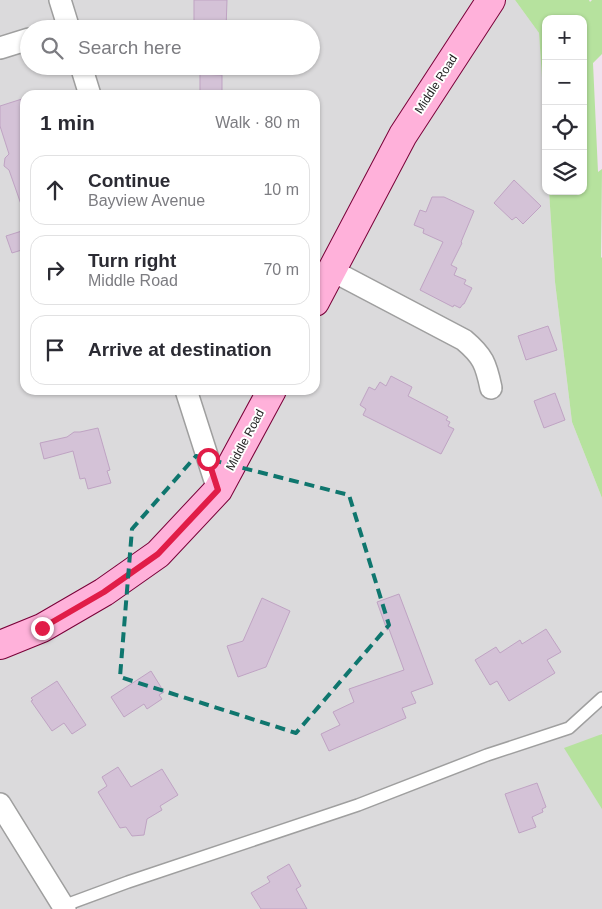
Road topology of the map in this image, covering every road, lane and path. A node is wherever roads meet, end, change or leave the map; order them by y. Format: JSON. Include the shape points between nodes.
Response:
{"nodes":[{"id":1,"x":60,"y":0,"type":"edge"},
{"id":2,"x":491,"y":0,"type":"edge"},
{"id":3,"x":64,"y":20,"type":"edge"},
{"id":4,"x":20,"y":42,"type":"edge"},
{"id":5,"x":0,"y":48,"type":"edge"},
{"id":6,"x":84,"y":75,"type":"edge"},
{"id":7,"x":88,"y":90,"type":"edge"},
{"id":8,"x":331,"y":270,"type":"junction"},
{"id":9,"x":320,"y":292,"type":"edge"},
{"id":10,"x":491,"y":388,"type":"dead end"},
{"id":11,"x":188,"y":395,"type":"edge"},
{"id":12,"x":269,"y":395,"type":"edge"},
{"id":13,"x":218,"y":490,"type":"junction"},
{"id":14,"x":0,"y":645,"type":"edge"},
{"id":15,"x":602,"y":698,"type":"edge"},
{"id":16,"x":0,"y":804,"type":"edge"},
{"id":17,"x":64,"y":908,"type":"edge"}],
"edges":[{"from":1,"to":3,"type":"street"},
{"from":2,"to":8,"type":"main road","name":"Middle Road","via":[[403,135]]},
{"from":4,"to":5,"type":"street"},
{"from":6,"to":7,"type":"street"},
{"from":8,"to":9,"type":"main road","name":"Middle Road"},
{"from":8,"to":10,"type":"street","via":[[464,340],[478,352],[487,366]]},
{"from":11,"to":13,"type":"street"},
{"from":12,"to":13,"type":"main road","name":"Middle Road"},
{"from":13,"to":14,"type":"main road","name":"Middle Road","via":[[158,554],[104,592],[42,628]]},
{"from":15,"to":17,"type":"lane","via":[[569,728],[487,755],[358,805],[128,882]]},
{"from":16,"to":17,"type":"street"}]}
